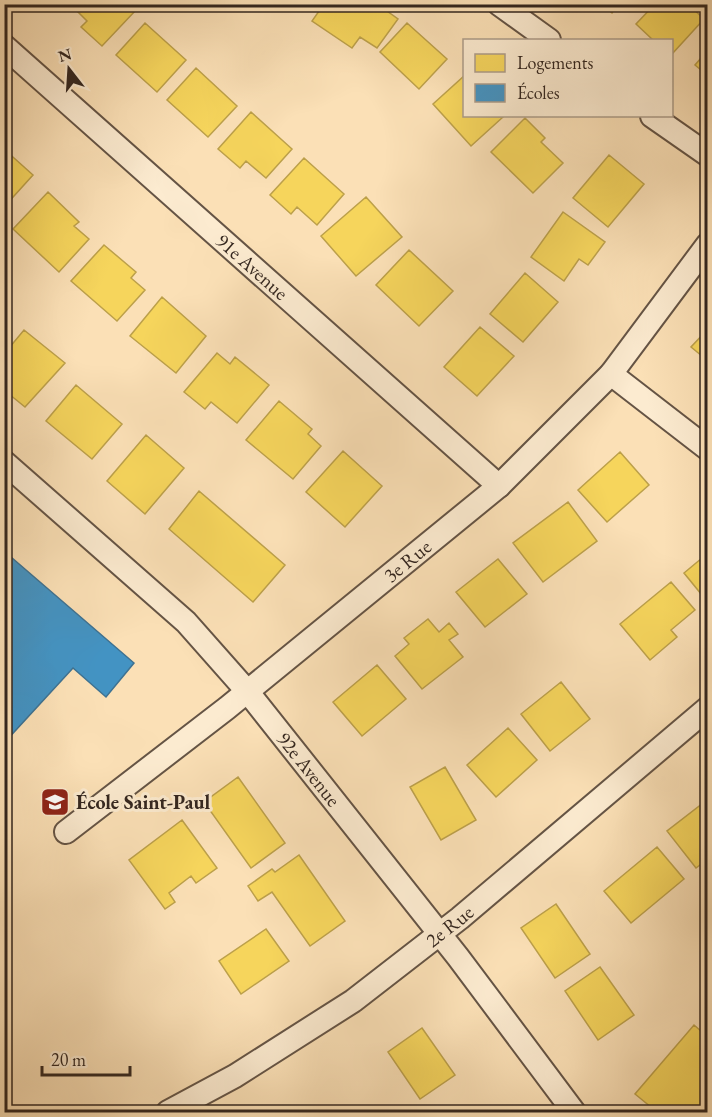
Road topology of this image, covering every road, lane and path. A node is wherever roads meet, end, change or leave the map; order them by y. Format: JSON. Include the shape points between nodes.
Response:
{"nodes":[{"id":1,"x":500,"y":4,"type":"edge"},
{"id":2,"x":548,"y":39,"type":"edge"},
{"id":3,"x":4,"y":46,"type":"edge"},
{"id":4,"x":653,"y":117,"type":"edge"},
{"id":5,"x":708,"y":156,"type":"edge"},
{"id":6,"x":708,"y":244,"type":"edge"},
{"id":7,"x":611,"y":374,"type":"junction"},
{"id":8,"x":708,"y":449,"type":"edge"},
{"id":9,"x":4,"y":462,"type":"edge"},
{"id":10,"x":499,"y":486,"type":"junction"},
{"id":11,"x":248,"y":691,"type":"junction"},
{"id":12,"x":708,"y":708,"type":"edge"},
{"id":13,"x":66,"y":832,"type":"dead end"},
{"id":14,"x":440,"y":934,"type":"junction"},
{"id":15,"x":168,"y":1113,"type":"edge"},
{"id":16,"x":573,"y":1113,"type":"edge"}],
"edges":[{"from":1,"to":2,"type":"street"},
{"from":3,"to":10,"type":"street","name":"91e Avenue"},
{"from":4,"to":5,"type":"street"},
{"from":6,"to":7,"type":"street","name":"3e Rue"},
{"from":7,"to":8,"type":"street"},
{"from":7,"to":10,"type":"street","name":"3e Rue"},
{"from":9,"to":11,"type":"street","name":"92e Avenue","via":[[186,622]]},
{"from":10,"to":11,"type":"street","name":"3e Rue"},
{"from":11,"to":13,"type":"street","name":"3e Rue"},
{"from":11,"to":14,"type":"street","name":"92e Avenue"},
{"from":12,"to":14,"type":"street","name":"2e Rue"},
{"from":14,"to":15,"type":"street","name":"2e Rue","via":[[353,1001],[235,1076]]},
{"from":14,"to":16,"type":"street","name":"92e Avenue"}]}
